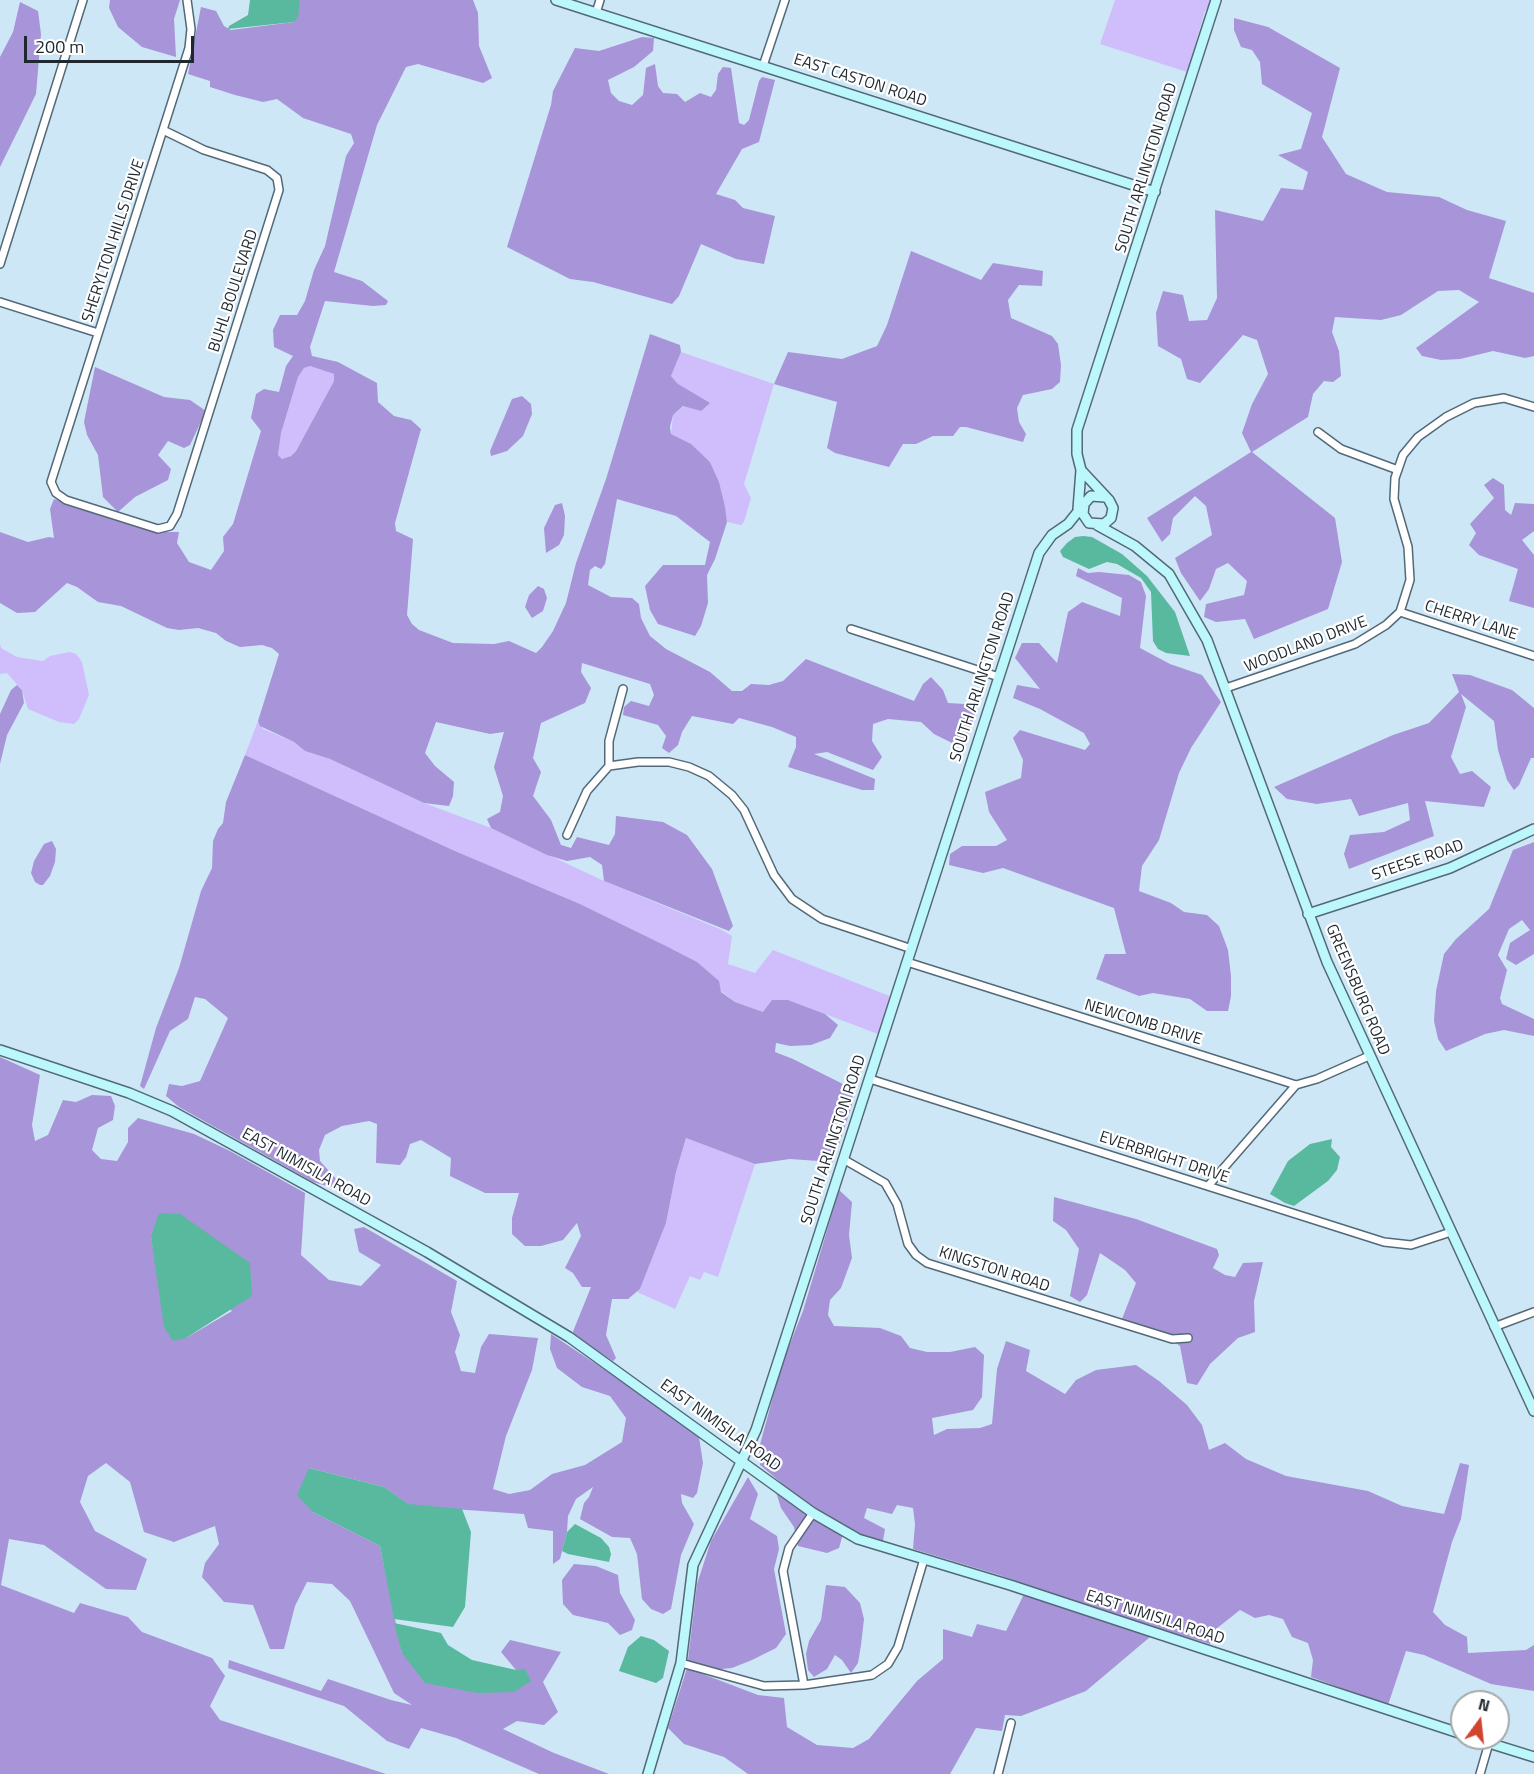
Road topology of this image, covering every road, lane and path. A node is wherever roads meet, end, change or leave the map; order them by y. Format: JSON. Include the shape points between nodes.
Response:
{"nodes":[{"id":1,"x":83,"y":0,"type":"edge"},
{"id":2,"x":187,"y":0,"type":"edge"},
{"id":3,"x":556,"y":0,"type":"edge"},
{"id":4,"x":600,"y":0,"type":"edge"},
{"id":5,"x":785,"y":0,"type":"edge"},
{"id":6,"x":1216,"y":0,"type":"edge"},
{"id":7,"x":596,"y":13,"type":"junction"},
{"id":8,"x":764,"y":66,"type":"junction"},
{"id":9,"x":163,"y":130,"type":"junction"},
{"id":10,"x":1155,"y":192,"type":"junction"},
{"id":11,"x":0,"y":264,"type":"edge"},
{"id":12,"x":0,"y":302,"type":"edge"},
{"id":13,"x":98,"y":333,"type":"junction"},
{"id":14,"x":1534,"y":407,"type":"edge"},
{"id":15,"x":1318,"y":432,"type":"dead end"},
{"id":16,"x":1398,"y":470,"type":"junction"},
{"id":17,"x":1084,"y":474,"type":"junction"},
{"id":18,"x":52,"y":489,"type":"joint"},
{"id":19,"x":1105,"y":496,"type":"junction"},
{"id":20,"x":1085,"y":503,"type":"junction"},
{"id":21,"x":1076,"y":514,"type":"junction"},
{"id":22,"x":1112,"y":516,"type":"junction"},
{"id":23,"x":1068,"y":524,"type":"junction"},
{"id":24,"x":1093,"y":524,"type":"junction"},
{"id":25,"x":1120,"y":536,"type":"junction"},
{"id":26,"x":1400,"y":612,"type":"junction"},
{"id":27,"x":851,"y":629,"type":"dead end"},
{"id":28,"x":1534,"y":656,"type":"edge"},
{"id":29,"x":999,"y":677,"type":"junction"},
{"id":30,"x":1226,"y":688,"type":"junction"},
{"id":31,"x":623,"y":689,"type":"dead end"},
{"id":32,"x":609,"y":766,"type":"junction"},
{"id":33,"x":1534,"y":829,"type":"edge"},
{"id":34,"x":567,"y":835,"type":"dead end"},
{"id":35,"x":1308,"y":914,"type":"junction"},
{"id":36,"x":912,"y":949,"type":"junction"},
{"id":37,"x":907,"y":962,"type":"junction"},
{"id":38,"x":0,"y":1050,"type":"edge"},
{"id":39,"x":1369,"y":1056,"type":"junction"},
{"id":40,"x":870,"y":1079,"type":"junction"},
{"id":41,"x":1296,"y":1085,"type":"junction"},
{"id":42,"x":843,"y":1159,"type":"junction"},
{"id":43,"x":1208,"y":1186,"type":"junction"},
{"id":44,"x":1451,"y":1232,"type":"junction"},
{"id":45,"x":1534,"y":1312,"type":"edge"},
{"id":46,"x":1494,"y":1327,"type":"junction"},
{"id":47,"x":1188,"y":1338,"type":"dead end"},
{"id":48,"x":1534,"y":1411,"type":"edge"},
{"id":49,"x":743,"y":1461,"type":"junction"},
{"id":50,"x":813,"y":1513,"type":"junction"},
{"id":51,"x":924,"y":1559,"type":"junction"},
{"id":52,"x":681,"y":1663,"type":"junction"},
{"id":53,"x":804,"y":1685,"type":"junction"},
{"id":54,"x":1011,"y":1723,"type":"dead end"},
{"id":55,"x":1450,"y":1730,"type":"edge"},
{"id":56,"x":1487,"y":1750,"type":"edge"},
{"id":57,"x":1510,"y":1750,"type":"edge"},
{"id":58,"x":1534,"y":1757,"type":"edge"},
{"id":59,"x":648,"y":1774,"type":"edge"},
{"id":60,"x":998,"y":1774,"type":"edge"},
{"id":61,"x":1480,"y":1774,"type":"edge"}],
"edges":[{"from":1,"to":11,"type":"street"},
{"from":2,"to":9,"type":"street","name":"SHERYLTON HILLS DRIVE","via":[[191,37]]},
{"from":3,"to":7,"type":"street","name":"EAST CASTON ROAD"},
{"from":4,"to":7,"type":"street"},
{"from":5,"to":8,"type":"street"},
{"from":6,"to":10,"type":"street","name":"SOUTH ARLINGTON ROAD"},
{"from":7,"to":8,"type":"street","name":"EAST CASTON ROAD"},
{"from":8,"to":10,"type":"street","name":"EAST CASTON ROAD"},
{"from":9,"to":13,"type":"street","name":"SHERYLTON HILLS DRIVE"},
{"from":9,"to":18,"type":"street","name":"BUHL BOULEVARD","via":[[204,150],[267,170],[274,174],[279,186],[177,514],[167,527],[151,527],[81,505]]},
{"from":10,"to":17,"type":"street","name":"SOUTH ARLINGTON ROAD","via":[[1077,430],[1077,454]]},
{"from":12,"to":13,"type":"street"},
{"from":13,"to":18,"type":"street","name":"SHERYLTON HILLS DRIVE","via":[[54,471]]},
{"from":14,"to":16,"type":"street","via":[[1496,398],[1466,406],[1418,437],[1403,455]]},
{"from":15,"to":16,"type":"street","via":[[1341,449]]},
{"from":16,"to":26,"type":"street","via":[[1395,503],[1411,568]]},
{"from":17,"to":19,"type":"street"},
{"from":17,"to":20,"type":"street"},
{"from":17,"to":21,"type":"street"},
{"from":19,"to":20,"type":"street","via":[[1096,495]]},
{"from":19,"to":22,"type":"street","via":[[1112,504]]},
{"from":20,"to":21,"type":"street","name":"SOUTH ARLINGTON ROAD"},
{"from":20,"to":24,"type":"street","via":[[1083,514]]},
{"from":21,"to":23,"type":"street","name":"SOUTH ARLINGTON ROAD"},
{"from":22,"to":24,"type":"street","via":[[1104,524]]},
{"from":22,"to":25,"type":"street"},
{"from":23,"to":24,"type":"street"},
{"from":23,"to":29,"type":"street","name":"SOUTH ARLINGTON ROAD","via":[[1052,535],[1039,553]]},
{"from":24,"to":25,"type":"street"},
{"from":25,"to":30,"type":"street","name":"GREENSBURG ROAD","via":[[1169,574],[1207,640]]},
{"from":26,"to":28,"type":"street","name":"CHERRY LANE"},
{"from":26,"to":30,"type":"street","name":"WOODLAND DRIVE","via":[[1365,640]]},
{"from":27,"to":29,"type":"street"},
{"from":29,"to":36,"type":"street","name":"SOUTH ARLINGTON ROAD"},
{"from":30,"to":35,"type":"street","name":"GREENSBURG ROAD"},
{"from":31,"to":32,"type":"street","via":[[609,741]]},
{"from":32,"to":34,"type":"street","via":[[587,790]]},
{"from":32,"to":36,"type":"street","via":[[669,762],[709,776],[744,810],[774,875],[792,899],[822,919]]},
{"from":33,"to":35,"type":"street","name":"STEESE ROAD","via":[[1459,864]]},
{"from":35,"to":39,"type":"street","name":"GREENSBURG ROAD"},
{"from":36,"to":37,"type":"street","name":"SOUTH ARLINGTON ROAD"},
{"from":37,"to":40,"type":"street","name":"SOUTH ARLINGTON ROAD"},
{"from":37,"to":41,"type":"street","name":"NEWCOMB DRIVE"},
{"from":38,"to":49,"type":"street","name":"EAST NIMISILA ROAD","via":[[138,1096],[200,1126],[524,1308]]},
{"from":39,"to":41,"type":"street"},
{"from":39,"to":44,"type":"street","name":"GREENSBURG ROAD"},
{"from":40,"to":42,"type":"street","name":"SOUTH ARLINGTON ROAD"},
{"from":40,"to":43,"type":"street","name":"EVERBRIGHT DRIVE"},
{"from":41,"to":43,"type":"street"},
{"from":42,"to":47,"type":"street","name":"KINGSTON ROAD","via":[[885,1183],[897,1204],[908,1244],[924,1261],[1172,1339]]},
{"from":42,"to":49,"type":"street","name":"SOUTH ARLINGTON ROAD"},
{"from":43,"to":44,"type":"street","name":"EVERBRIGHT DRIVE","via":[[1396,1244],[1420,1244]]},
{"from":44,"to":46,"type":"street","name":"GREENSBURG ROAD"},
{"from":45,"to":46,"type":"street"},
{"from":46,"to":48,"type":"street","name":"GREENSBURG ROAD"},
{"from":49,"to":50,"type":"street","name":"EAST NIMISILA ROAD"},
{"from":49,"to":52,"type":"street","name":"SOUTH ARLINGTON ROAD","via":[[693,1565]]},
{"from":50,"to":51,"type":"street","name":"EAST NIMISILA ROAD","via":[[858,1539]]},
{"from":50,"to":53,"type":"street","via":[[789,1548],[783,1571]]},
{"from":51,"to":53,"type":"street","via":[[898,1647],[888,1664],[863,1677]]},
{"from":51,"to":55,"type":"street","name":"EAST NIMISILA ROAD"},
{"from":52,"to":53,"type":"street","via":[[753,1684]]},
{"from":52,"to":59,"type":"street","name":"SOUTH ARLINGTON ROAD"},
{"from":54,"to":60,"type":"street"},
{"from":56,"to":61,"type":"street"},
{"from":57,"to":58,"type":"street"}]}
